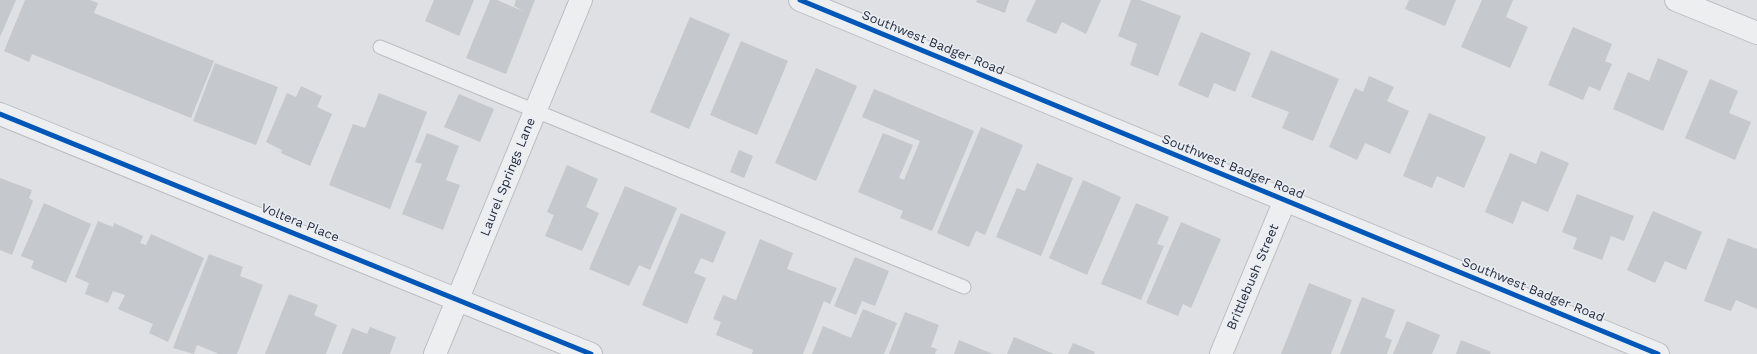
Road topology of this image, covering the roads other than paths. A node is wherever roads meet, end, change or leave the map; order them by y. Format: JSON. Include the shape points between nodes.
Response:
{"nodes":[{"id":1,"x":581,"y":0,"type":"edge"},
{"id":2,"x":800,"y":0,"type":"edge"},
{"id":3,"x":1676,"y":0,"type":"edge"},
{"id":4,"x":1757,"y":33,"type":"edge"},
{"id":5,"x":380,"y":47,"type":"dead end"},
{"id":6,"x":535,"y":111,"type":"junction"},
{"id":7,"x":0,"y":114,"type":"edge"},
{"id":8,"x":1285,"y":200,"type":"junction"},
{"id":9,"x":964,"y":287,"type":"dead end"},
{"id":10,"x":458,"y":299,"type":"junction"},
{"id":11,"x":435,"y":354,"type":"edge"},
{"id":12,"x":591,"y":354,"type":"edge"},
{"id":13,"x":1221,"y":354,"type":"edge"},
{"id":14,"x":1658,"y":354,"type":"edge"}],
"edges":[{"from":1,"to":6,"type":"street","name":"Laurel Springs Lane"},
{"from":2,"to":8,"type":"street","name":"Southwest Badger Road"},
{"from":3,"to":4,"type":"street"},
{"from":5,"to":6,"type":"lane"},
{"from":6,"to":9,"type":"lane"},
{"from":6,"to":10,"type":"street","name":"Laurel Springs Lane"},
{"from":7,"to":10,"type":"street","name":"Voltera Place"},
{"from":8,"to":13,"type":"street","name":"Brittlebush Street"},
{"from":8,"to":14,"type":"street","name":"Southwest Badger Road"},
{"from":10,"to":11,"type":"street","name":"Laurel Springs Lane"},
{"from":10,"to":12,"type":"street","name":"Voltera Place"}]}
